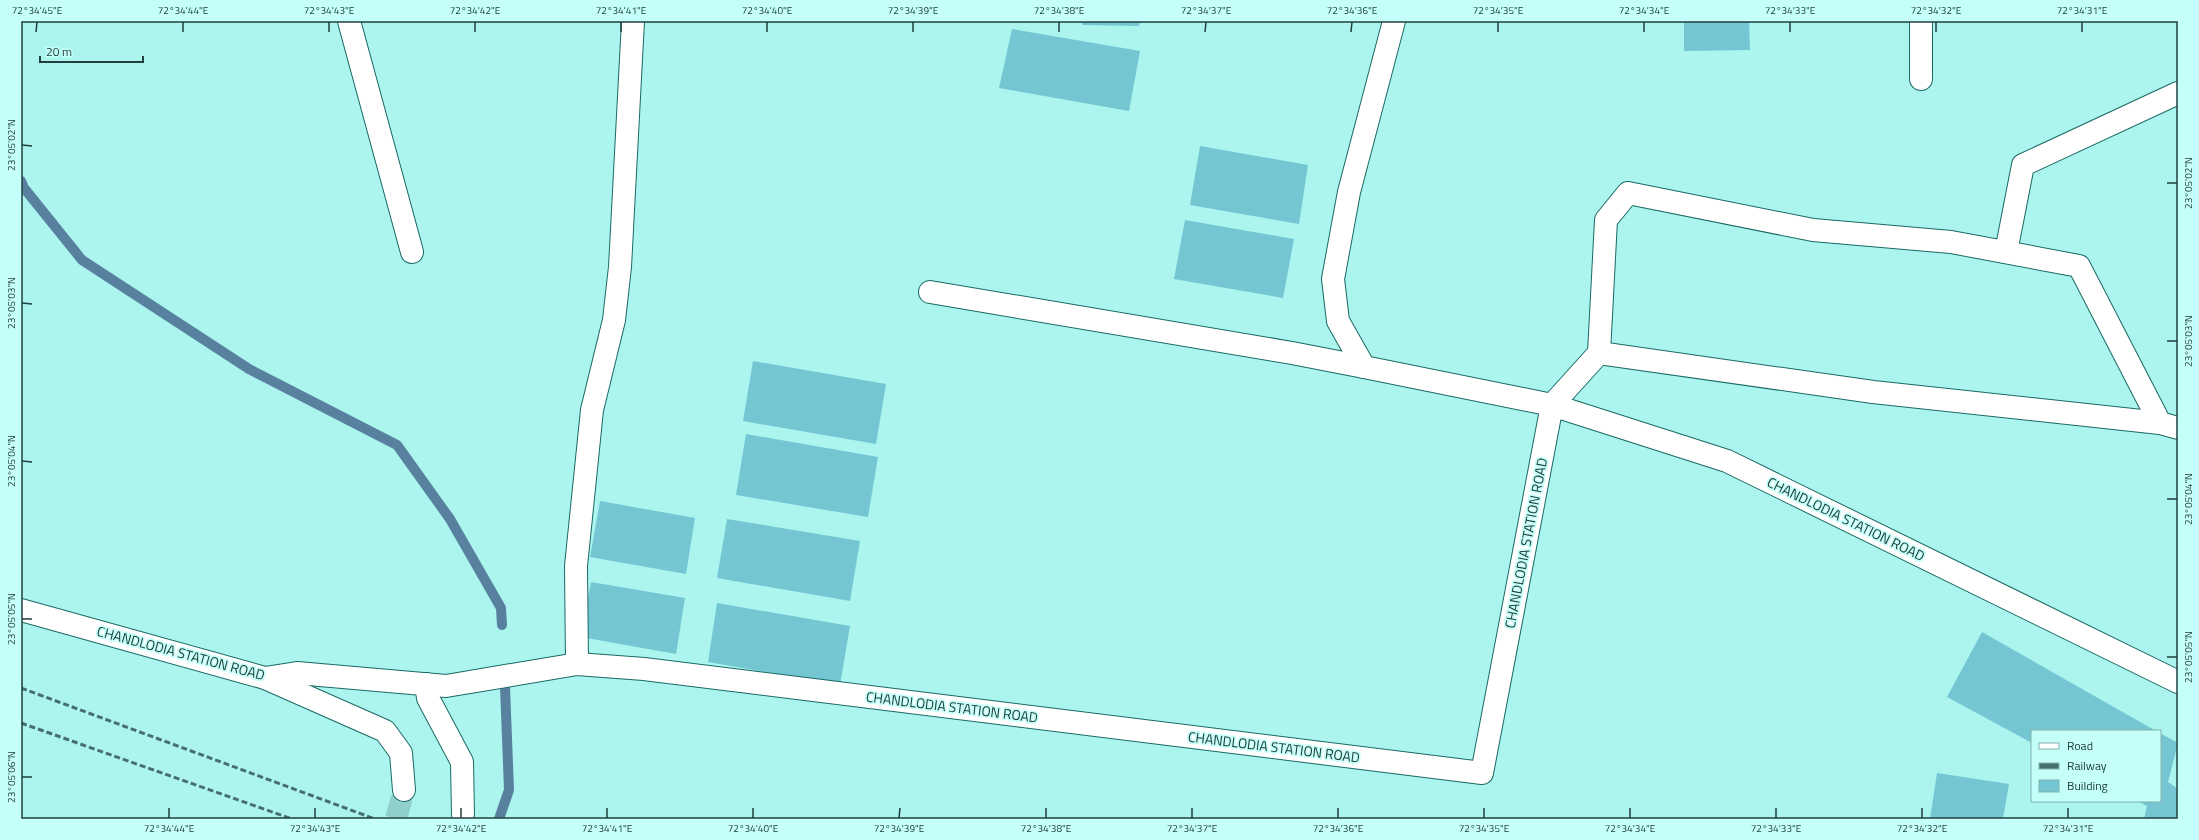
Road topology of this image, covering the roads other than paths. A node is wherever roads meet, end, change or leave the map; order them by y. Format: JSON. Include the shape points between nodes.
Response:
{"nodes":[{"id":1,"x":348,"y":21,"type":"edge"},
{"id":2,"x":633,"y":21,"type":"edge"},
{"id":3,"x":1394,"y":21,"type":"edge"},
{"id":4,"x":1921,"y":21,"type":"edge"},
{"id":5,"x":1921,"y":79,"type":"dead end"},
{"id":6,"x":2178,"y":93,"type":"edge"},
{"id":7,"x":412,"y":252,"type":"dead end"},
{"id":8,"x":2006,"y":252,"type":"junction"},
{"id":9,"x":930,"y":292,"type":"dead end"},
{"id":10,"x":1599,"y":353,"type":"junction"},
{"id":11,"x":1364,"y":367,"type":"junction"},
{"id":12,"x":1552,"y":405,"type":"junction"},
{"id":13,"x":2169,"y":426,"type":"edge"},
{"id":14,"x":21,"y":610,"type":"edge"},
{"id":15,"x":577,"y":664,"type":"junction"},
{"id":16,"x":265,"y":678,"type":"junction"},
{"id":17,"x":2178,"y":682,"type":"edge"},
{"id":18,"x":426,"y":684,"type":"junction"},
{"id":19,"x":404,"y":790,"type":"tunnel mouth"},
{"id":20,"x":463,"y":814,"type":"dead end"}],
"edges":[{"from":1,"to":7,"type":"street"},
{"from":2,"to":15,"type":"street","via":[[620,267],[614,320],[592,410],[576,566]]},
{"from":3,"to":11,"type":"street","via":[[1349,192],[1333,279],[1338,322]]},
{"from":4,"to":5,"type":"street"},
{"from":6,"to":8,"type":"street","via":[[2023,165]]},
{"from":8,"to":10,"type":"street","via":[[1952,242],[1813,230],[1628,193],[1606,220]]},
{"from":8,"to":13,"type":"street","via":[[2079,266]]},
{"from":9,"to":11,"type":"street"},
{"from":10,"to":12,"type":"street"},
{"from":10,"to":13,"type":"street","via":[[1873,392]]},
{"from":11,"to":12,"type":"street"},
{"from":12,"to":15,"type":"street","name":"CHANDLODIA STATION ROAD","via":[[1482,773],[660,671]]},
{"from":12,"to":17,"type":"street","name":"CHANDLODIA STATION ROAD","via":[[1727,461]]},
{"from":14,"to":16,"type":"street","name":"CHANDLODIA STATION ROAD"},
{"from":15,"to":18,"type":"street","name":"CHANDLODIA STATION ROAD","via":[[446,686]]},
{"from":16,"to":18,"type":"street","name":"CHANDLODIA STATION ROAD","via":[[297,673]]},
{"from":16,"to":19,"type":"street","via":[[385,731],[401,753]]},
{"from":18,"to":20,"type":"street","via":[[428,698],[462,762]]}]}
